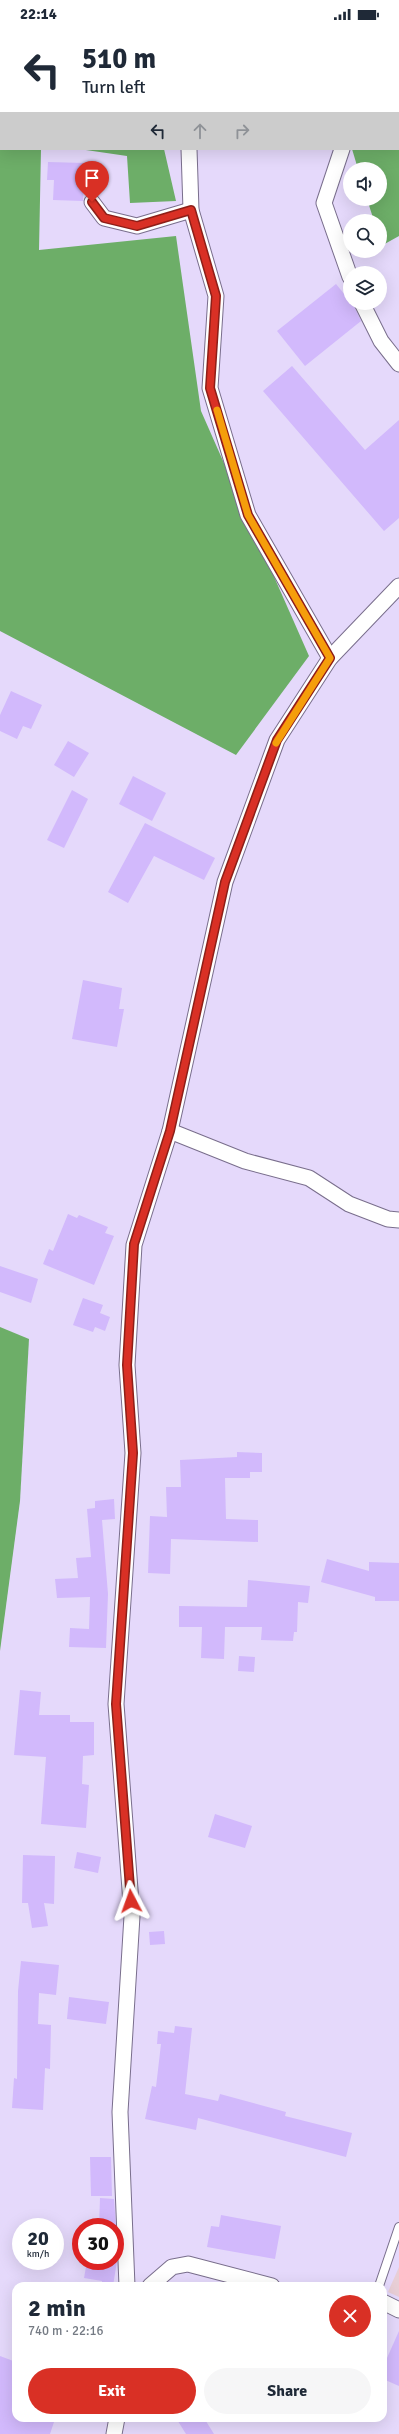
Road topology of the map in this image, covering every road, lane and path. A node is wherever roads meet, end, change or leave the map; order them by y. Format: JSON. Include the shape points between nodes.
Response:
{"nodes":[{"id":1,"x":189,"y":150,"type":"edge"},
{"id":2,"x":342,"y":150,"type":"edge"},
{"id":3,"x":92,"y":202,"type":"dead end"},
{"id":4,"x":191,"y":210,"type":"junction"},
{"id":5,"x":346,"y":266,"type":"edge"},
{"id":6,"x":366,"y":310,"type":"edge"},
{"id":7,"x":399,"y":364,"type":"edge"},
{"id":8,"x":399,"y":586,"type":"edge"},
{"id":9,"x":330,"y":658,"type":"junction"},
{"id":10,"x":170,"y":1131,"type":"junction"},
{"id":11,"x":399,"y":1220,"type":"edge"},
{"id":12,"x":399,"y":2227,"type":"edge"},
{"id":13,"x":127,"y":2282,"type":"edge"},
{"id":14,"x":155,"y":2282,"type":"edge"},
{"id":15,"x":257,"y":2282,"type":"edge"},
{"id":16,"x":380,"y":2282,"type":"edge"},
{"id":17,"x":387,"y":2304,"type":"edge"},
{"id":18,"x":399,"y":2310,"type":"edge"},
{"id":19,"x":116,"y":2422,"type":"edge"},
{"id":20,"x":114,"y":2434,"type":"edge"}],
"edges":[{"from":1,"to":4,"type":"street"},
{"from":2,"to":5,"type":"street","via":[[324,203]]},
{"from":3,"to":4,"type":"street","via":[[104,218],[137,226]]},
{"from":4,"to":9,"type":"street","via":[[216,296],[210,388],[248,515]]},
{"from":6,"to":7,"type":"street","via":[[381,341]]},
{"from":8,"to":9,"type":"street"},
{"from":9,"to":10,"type":"street","via":[[277,740],[225,882]]},
{"from":10,"to":11,"type":"street","via":[[245,1161],[309,1178],[349,1204],[388,1219]]},
{"from":10,"to":13,"type":"street","via":[[134,1244],[127,1365],[133,1453],[116,1704],[132,1916],[120,2112]]},
{"from":12,"to":16,"type":"lane"},
{"from":14,"to":15,"type":"street","via":[[172,2267],[188,2264]]},
{"from":17,"to":18,"type":"street"},
{"from":19,"to":20,"type":"street"}]}
